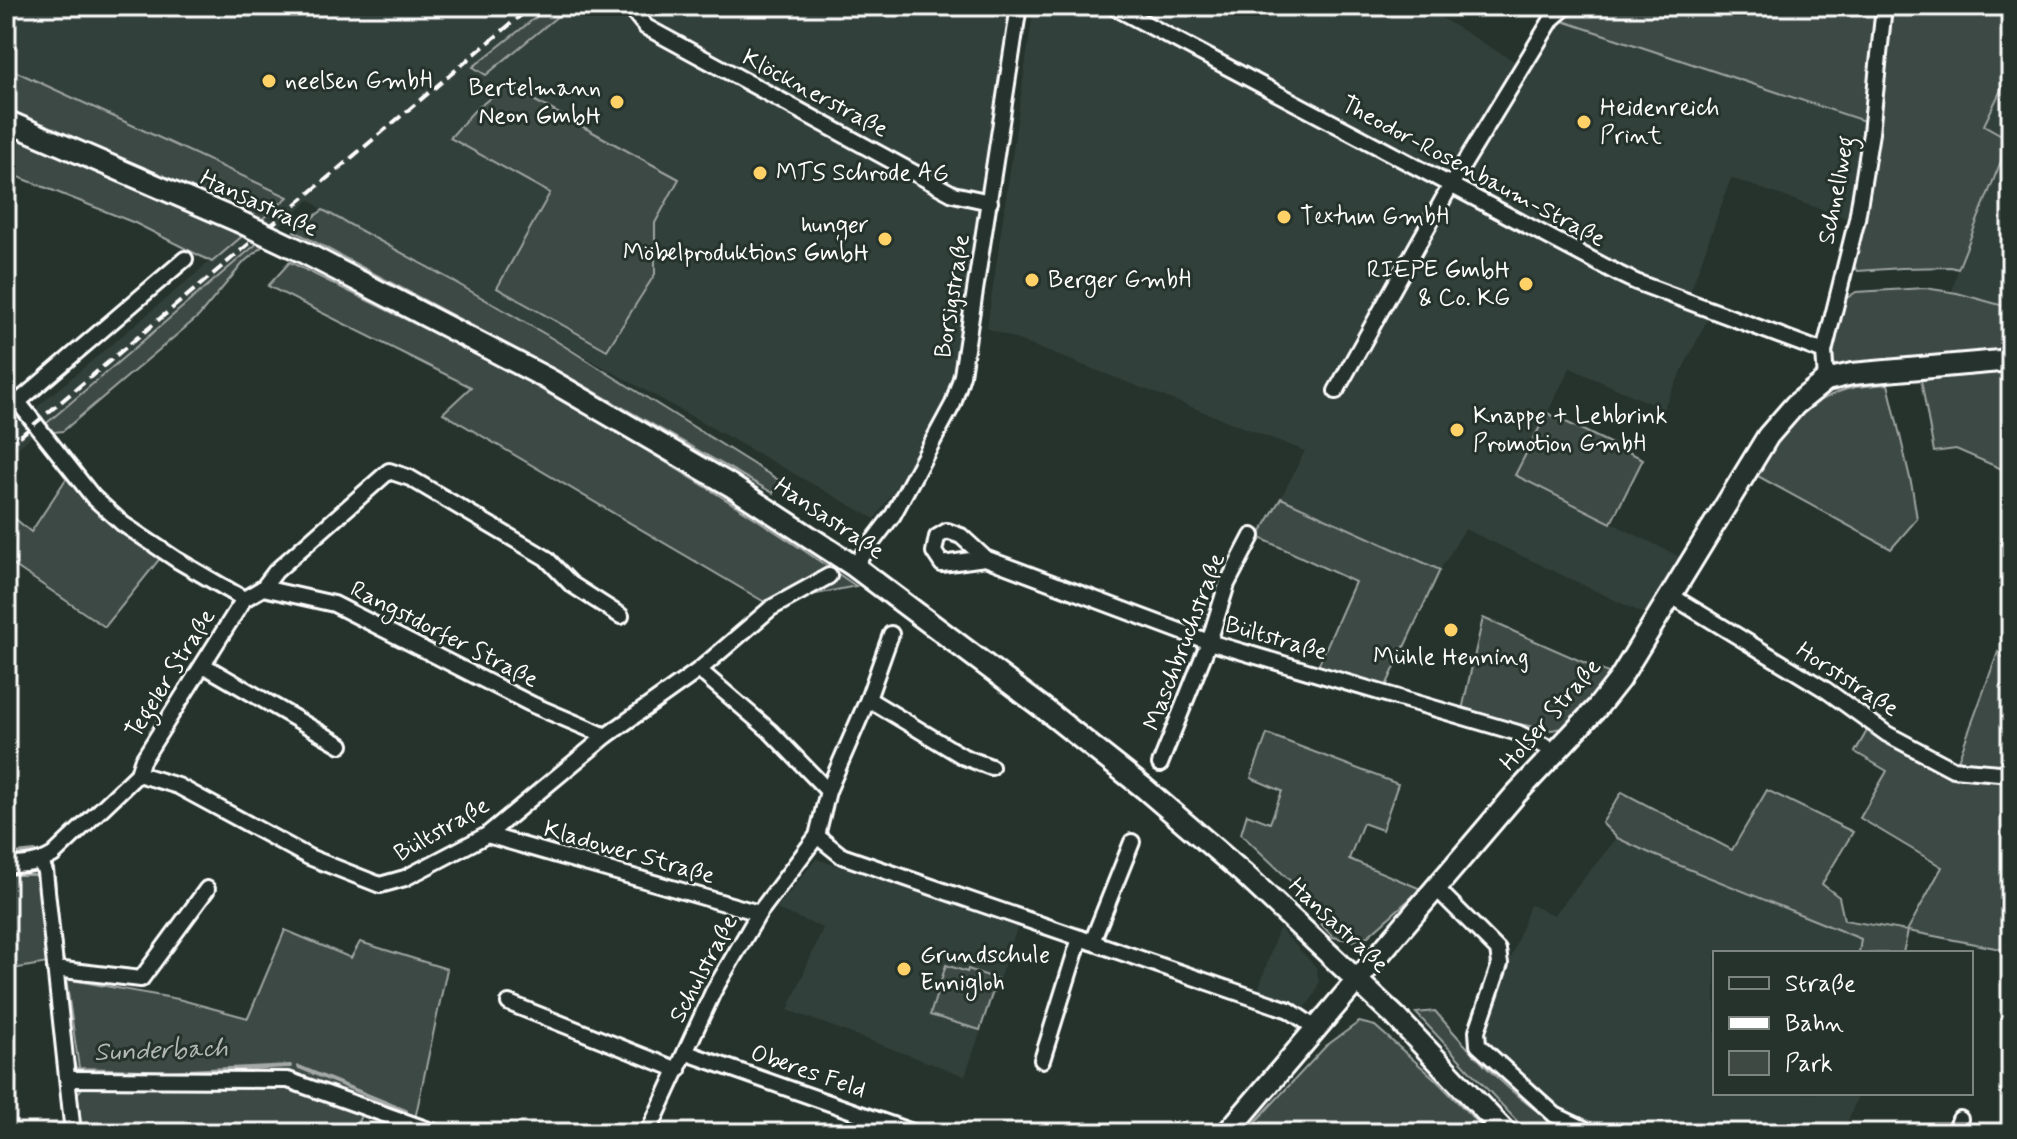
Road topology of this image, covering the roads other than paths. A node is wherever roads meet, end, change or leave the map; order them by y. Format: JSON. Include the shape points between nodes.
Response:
{"nodes":[{"id":1,"x":629,"y":6,"type":"edge"},
{"id":2,"x":1019,"y":6,"type":"edge"},
{"id":3,"x":1112,"y":6,"type":"edge"},
{"id":4,"x":1567,"y":6,"type":"edge"},
{"id":5,"x":1884,"y":6,"type":"edge"},
{"id":6,"x":6,"y":121,"type":"edge"},
{"id":7,"x":1451,"y":185,"type":"junction"},
{"id":8,"x":990,"y":202,"type":"junction"},
{"id":9,"x":185,"y":259,"type":"dead end"},
{"id":10,"x":1824,"y":352,"type":"junction"},
{"id":11,"x":2011,"y":360,"type":"edge"},
{"id":12,"x":1826,"y":380,"type":"junction"},
{"id":13,"x":1336,"y":391,"type":"dead end"},
{"id":14,"x":12,"y":398,"type":"edge"},
{"id":15,"x":1252,"y":536,"type":"dead end"},
{"id":16,"x":985,"y":558,"type":"dead end"},
{"id":17,"x":854,"y":566,"type":"junction"},
{"id":18,"x":829,"y":576,"type":"dead end"},
{"id":19,"x":263,"y":588,"type":"junction"},
{"id":20,"x":1670,"y":595,"type":"junction"},
{"id":21,"x":244,"y":599,"type":"junction"},
{"id":22,"x":621,"y":616,"type":"dead end"},
{"id":23,"x":891,"y":634,"type":"dead end"},
{"id":24,"x":1209,"y":642,"type":"junction"},
{"id":25,"x":203,"y":665,"type":"junction"},
{"id":26,"x":699,"y":670,"type":"junction"},
{"id":27,"x":868,"y":699,"type":"junction"},
{"id":28,"x":606,"y":736,"type":"junction"},
{"id":29,"x":341,"y":745,"type":"dead end"},
{"id":30,"x":1557,"y":752,"type":"junction"},
{"id":31,"x":1160,"y":764,"type":"dead end"},
{"id":32,"x":991,"y":767,"type":"dead end"},
{"id":33,"x":138,"y":774,"type":"junction"},
{"id":34,"x":2011,"y":774,"type":"edge"},
{"id":35,"x":828,"y":791,"type":"junction"},
{"id":36,"x":487,"y":835,"type":"junction"},
{"id":37,"x":817,"y":836,"type":"junction"},
{"id":38,"x":1132,"y":842,"type":"dead end"},
{"id":39,"x":41,"y":862,"type":"junction"},
{"id":40,"x":6,"y":865,"type":"edge"},
{"id":41,"x":1436,"y":888,"type":"junction"},
{"id":42,"x":207,"y":889,"type":"dead end"},
{"id":43,"x":759,"y":913,"type":"junction"},
{"id":44,"x":1086,"y":940,"type":"junction"},
{"id":45,"x":55,"y":969,"type":"junction"},
{"id":46,"x":1359,"y":981,"type":"junction"},
{"id":47,"x":509,"y":1003,"type":"dead end"},
{"id":48,"x":1317,"y":1029,"type":"junction"},
{"id":49,"x":687,"y":1053,"type":"junction"},
{"id":50,"x":1042,"y":1060,"type":"dead end"},
{"id":51,"x":678,"y":1070,"type":"junction"},
{"id":52,"x":68,"y":1079,"type":"junction"},
{"id":53,"x":73,"y":1133,"type":"edge"},
{"id":54,"x":437,"y":1133,"type":"edge"},
{"id":55,"x":648,"y":1133,"type":"edge"},
{"id":56,"x":915,"y":1133,"type":"edge"},
{"id":57,"x":1227,"y":1133,"type":"edge"},
{"id":58,"x":1506,"y":1133,"type":"edge"},
{"id":59,"x":1593,"y":1133,"type":"edge"}],
"edges":[{"from":1,"to":8,"type":"street","name":"Klöcknerstraße","via":[[646,27],[953,194]]},
{"from":2,"to":8,"type":"street","name":"Borsigstraße"},
{"from":3,"to":7,"type":"street","name":"Theodor-Rosenbaum-Straße"},
{"from":4,"to":7,"type":"street","via":[[1552,19]]},
{"from":5,"to":10,"type":"street","name":"Schnellweg","via":[[1857,219]]},
{"from":6,"to":17,"type":"main road","name":"Hansastraße","bridge":true,"via":[[238,221],[548,379],[730,485]]},
{"from":7,"to":10,"type":"street","name":"Theodor-Rosenbaum-Straße","via":[[1636,282]]},
{"from":7,"to":13,"type":"street"},
{"from":8,"to":17,"type":"street","name":"Borsigstraße","via":[[953,404],[893,515]]},
{"from":9,"to":14,"type":"street"},
{"from":10,"to":12,"type":"street","name":"Schnellweg"},
{"from":11,"to":12,"type":"main road","name":"Holser Straße"},
{"from":12,"to":20,"type":"main road","name":"Holser Straße","via":[[1768,436]]},
{"from":14,"to":21,"type":"street","via":[[93,497],[123,524]]},
{"from":15,"to":24,"type":"street","name":"Maschbruchstraße","via":[[1227,584]]},
{"from":16,"to":24,"type":"street","name":"Bültstraße"},
{"from":17,"to":46,"type":"main road","name":"Hansastraße","via":[[1144,788]]},
{"from":18,"to":26,"type":"street","name":"Bültstraße","via":[[771,608]]},
{"from":19,"to":21,"type":"street"},
{"from":19,"to":22,"type":"street","via":[[389,471],[410,478],[546,558],[571,584]]},
{"from":19,"to":28,"type":"street","name":"Rangstdorfer Straße","via":[[334,604]]},
{"from":20,"to":30,"type":"main road","name":"Holser Straße","via":[[1619,680]]},
{"from":20,"to":34,"type":"street","name":"Horststraße","via":[[1826,690],[1887,734],[1953,769]]},
{"from":21,"to":25,"type":"street","name":"Tegeler Straße"},
{"from":23,"to":27,"type":"street","name":"Schulstraße"},
{"from":24,"to":30,"type":"street","name":"Bültstraße","via":[[1518,733]]},
{"from":24,"to":31,"type":"street","name":"Maschbruchstraße"},
{"from":25,"to":29,"type":"street"},
{"from":25,"to":33,"type":"street","name":"Tegeler Straße"},
{"from":26,"to":28,"type":"street","name":"Bültstraße"},
{"from":26,"to":35,"type":"street","via":[[770,731]]},
{"from":27,"to":32,"type":"street","via":[[964,757]]},
{"from":27,"to":35,"type":"street","name":"Schulstraße"},
{"from":28,"to":36,"type":"street","name":"Bültstraße"},
{"from":30,"to":41,"type":"main road","name":"Holser Straße"},
{"from":33,"to":36,"type":"street","name":"Bültstraße","via":[[178,786],[309,857],[380,885],[405,878]]},
{"from":33,"to":39,"type":"street"},
{"from":35,"to":37,"type":"street","name":"Schulstraße"},
{"from":36,"to":43,"type":"street","name":"Kladower Straße"},
{"from":37,"to":43,"type":"street","name":"Schulstraße"},
{"from":37,"to":44,"type":"street","via":[[842,856]]},
{"from":38,"to":44,"type":"street"},
{"from":39,"to":40,"type":"street"},
{"from":39,"to":45,"type":"street"},
{"from":41,"to":46,"type":"main road","name":"Holser Straße"},
{"from":41,"to":59,"type":"street","via":[[1498,950],[1500,964],[1477,1031],[1478,1045],[1555,1115]]},
{"from":42,"to":45,"type":"street","via":[[141,979]]},
{"from":43,"to":49,"type":"street","name":"Schulstraße","via":[[713,992]]},
{"from":44,"to":48,"type":"street","via":[[1289,1010]]},
{"from":44,"to":50,"type":"street"},
{"from":45,"to":52,"type":"street"},
{"from":46,"to":48,"type":"main road","name":"Holser Straße"},
{"from":46,"to":58,"type":"main road","name":"Hansastraße"},
{"from":47,"to":51,"type":"street"},
{"from":48,"to":57,"type":"main road","name":"Holser Straße"},
{"from":49,"to":51,"type":"street","name":"Schulstraße"},
{"from":49,"to":56,"type":"street","name":"Oberes Feld"},
{"from":51,"to":55,"type":"street","name":"Schulstraße"},
{"from":52,"to":53,"type":"street"},
{"from":52,"to":54,"type":"street","via":[[288,1080]]}]}
